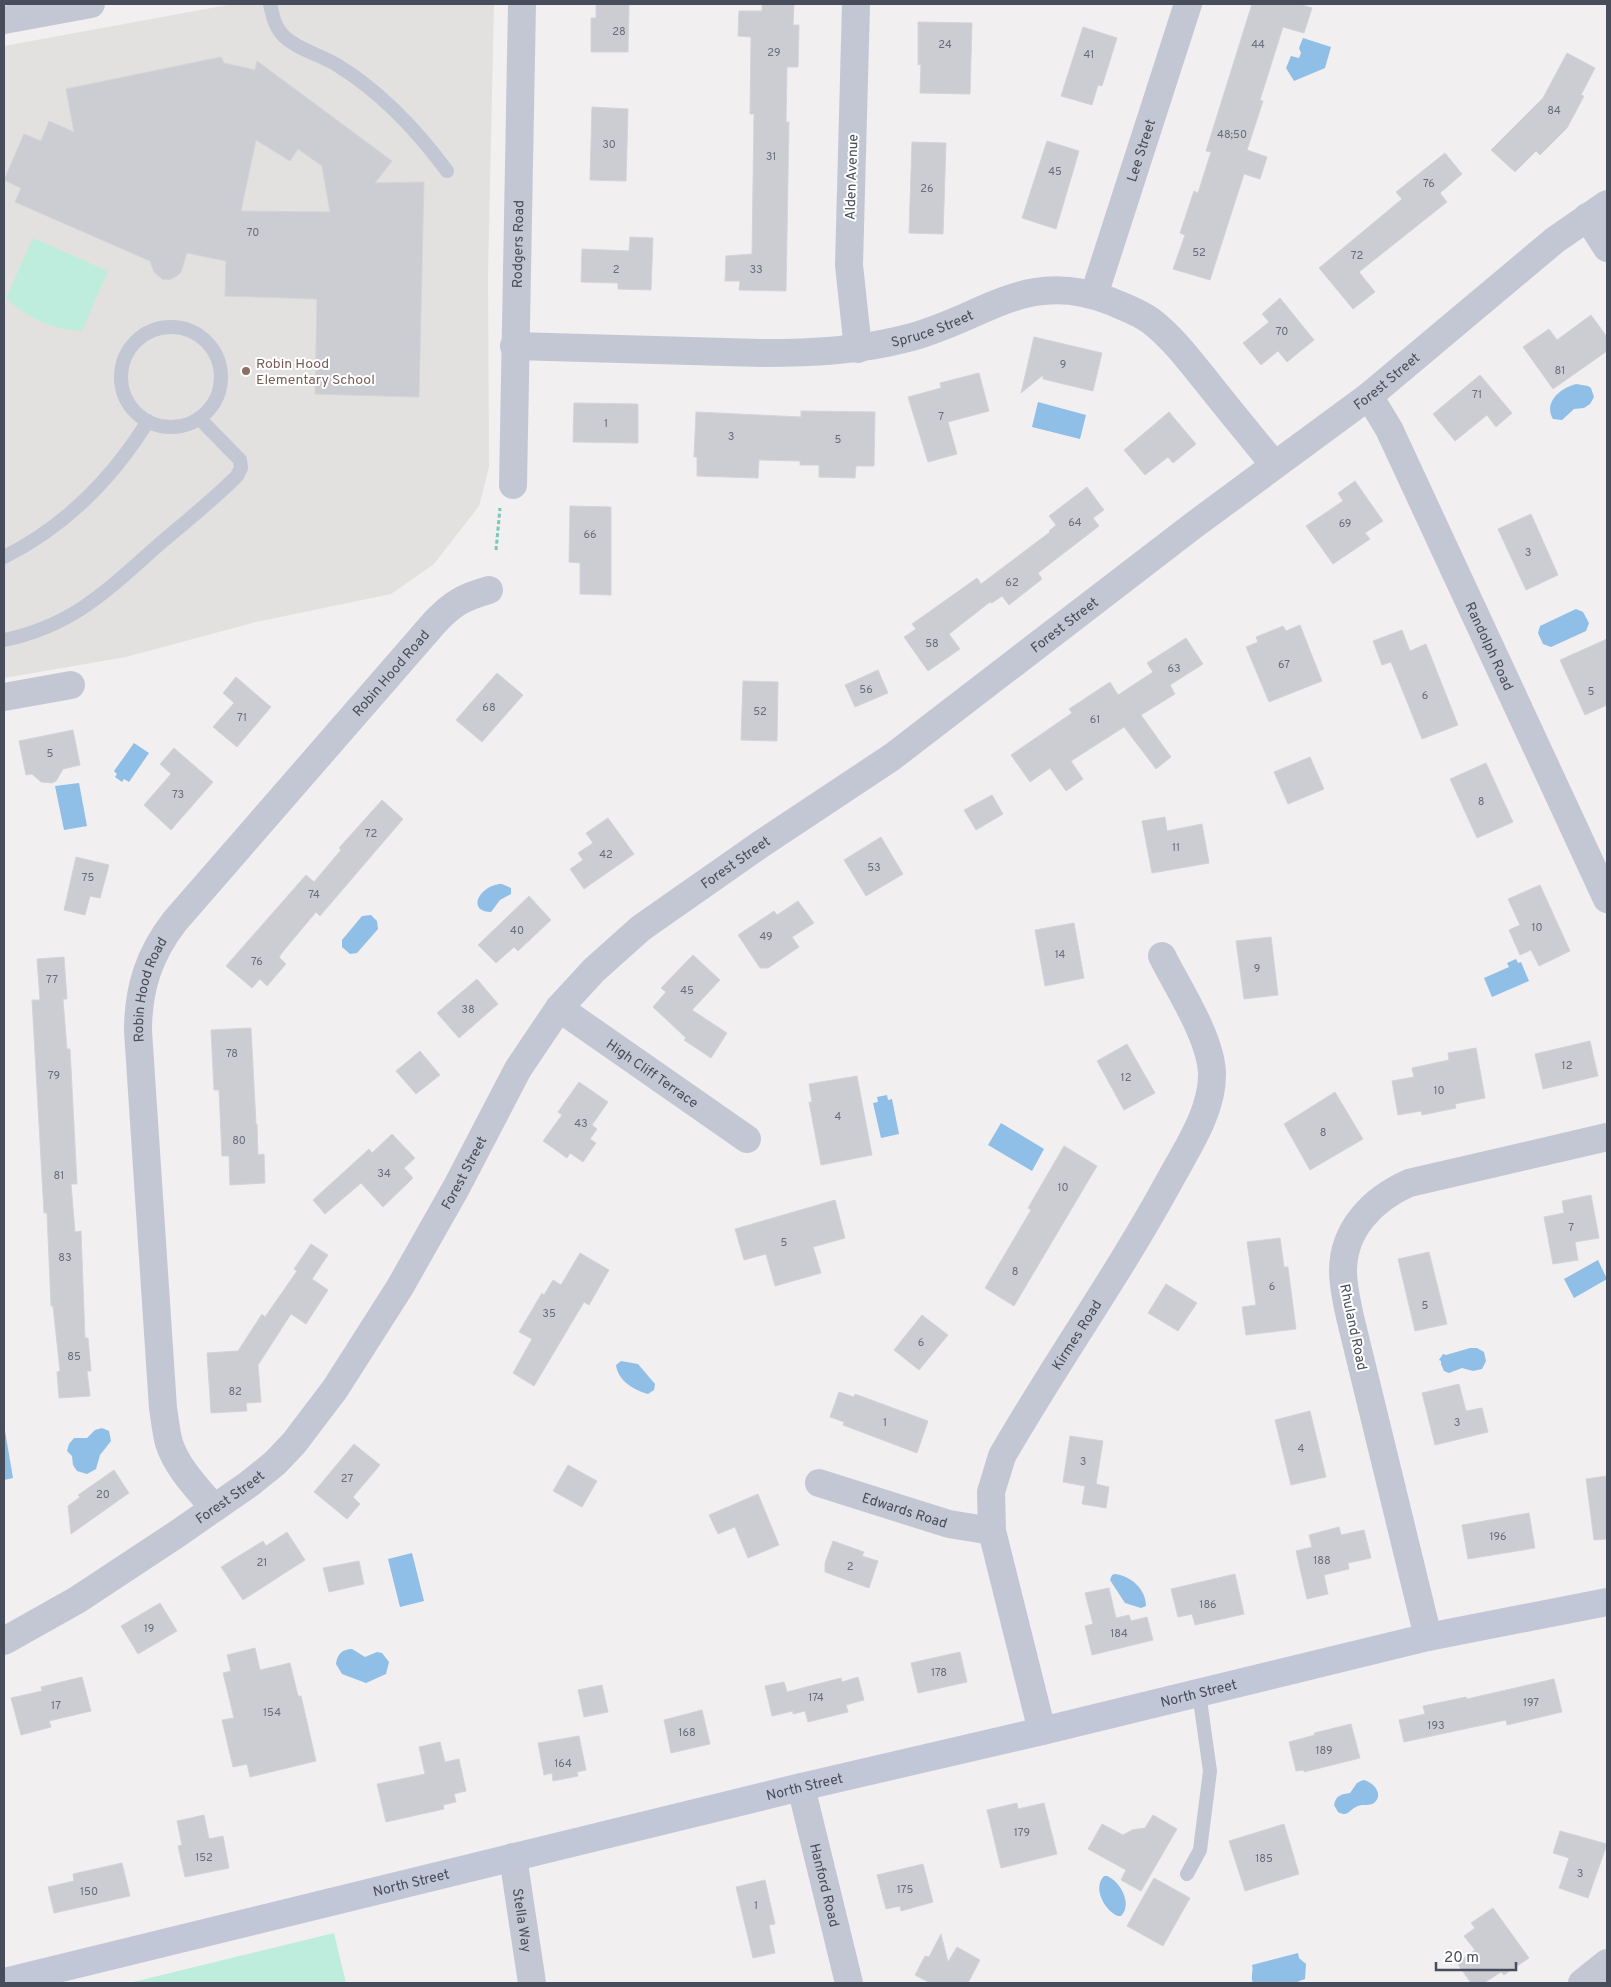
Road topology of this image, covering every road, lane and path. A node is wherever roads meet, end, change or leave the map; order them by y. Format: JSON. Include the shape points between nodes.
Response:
{"nodes":[{"id":1,"x":91,"y":4,"type":"edge"},
{"id":2,"x":270,"y":4,"type":"edge"},
{"id":3,"x":522,"y":4,"type":"edge"},
{"id":4,"x":856,"y":4,"type":"edge"},
{"id":5,"x":1188,"y":4,"type":"edge"},
{"id":6,"x":4,"y":20,"type":"edge"},
{"id":7,"x":447,"y":171,"type":"dead end"},
{"id":8,"x":1597,"y":211,"type":"edge"},
{"id":9,"x":1607,"y":248,"type":"edge"},
{"id":10,"x":1094,"y":295,"type":"junction"},
{"id":11,"x":514,"y":346,"type":"junction"},
{"id":12,"x":858,"y":349,"type":"junction"},
{"id":13,"x":1369,"y":396,"type":"junction"},
{"id":14,"x":200,"y":418,"type":"junction"},
{"id":15,"x":148,"y":421,"type":"junction"},
{"id":16,"x":1274,"y":465,"type":"junction"},
{"id":17,"x":513,"y":485,"type":"joint"},
{"id":18,"x":496,"y":550,"type":"dead end"},
{"id":19,"x":4,"y":556,"type":"edge"},
{"id":20,"x":489,"y":590,"type":"dead end"},
{"id":21,"x":4,"y":640,"type":"edge"},
{"id":22,"x":71,"y":685,"type":"dead end"},
{"id":23,"x":4,"y":697,"type":"edge"},
{"id":24,"x":1607,"y":899,"type":"edge"},
{"id":25,"x":1162,"y":956,"type":"dead end"},
{"id":26,"x":559,"y":1008,"type":"junction"},
{"id":27,"x":1607,"y":1137,"type":"edge"},
{"id":28,"x":746,"y":1139,"type":"dead end"},
{"id":29,"x":819,"y":1483,"type":"dead end"},
{"id":30,"x":214,"y":1508,"type":"junction"},
{"id":31,"x":992,"y":1531,"type":"junction"},
{"id":32,"x":1607,"y":1602,"type":"edge"},
{"id":33,"x":1428,"y":1636,"type":"junction"},
{"id":34,"x":4,"y":1641,"type":"edge"},
{"id":35,"x":1199,"y":1693,"type":"junction"},
{"id":36,"x":1042,"y":1731,"type":"junction"},
{"id":37,"x":801,"y":1787,"type":"junction"},
{"id":38,"x":513,"y":1858,"type":"junction"},
{"id":39,"x":1187,"y":1874,"type":"dead end"},
{"id":40,"x":1607,"y":1962,"type":"edge"},
{"id":41,"x":4,"y":1982,"type":"edge"},
{"id":42,"x":532,"y":1983,"type":"edge"},
{"id":43,"x":850,"y":1983,"type":"edge"},
{"id":44,"x":1582,"y":1983,"type":"edge"}],
"edges":[{"from":1,"to":6,"type":"street"},
{"from":2,"to":7,"type":"lane","via":[[276,25],[286,38],[335,64],[378,94],[415,130]]},
{"from":3,"to":11,"type":"street","name":"Rodgers Road"},
{"from":4,"to":12,"type":"street","name":"Alden Avenue","via":[[849,264]]},
{"from":5,"to":10,"type":"street","name":"Lee Street"},
{"from":8,"to":9,"type":"street"},
{"from":8,"to":13,"type":"street","name":"Forest Street","via":[[1555,240]]},
{"from":10,"to":12,"type":"street","name":"Spruce Street","via":[[1060,290],[1016,296],[937,329]]},
{"from":10,"to":16,"type":"street","name":"Spruce Street","via":[[1140,314],[1158,327],[1192,363]]},
{"from":11,"to":12,"type":"street","name":"Spruce Street","via":[[771,353]]},
{"from":11,"to":17,"type":"street","name":"Rodgers Road"},
{"from":13,"to":16,"type":"street","name":"Forest Street"},
{"from":13,"to":24,"type":"street","name":"Randolph Road","via":[[1390,429]]},
{"from":14,"to":15,"type":"lane","via":[[186,425],[167,427]]},
{"from":14,"to":15,"type":"lane","via":[[219,391],[218,362],[209,345],[193,333],[165,328],[138,339],[126,354],[123,364],[123,393],[133,410]]},
{"from":14,"to":21,"type":"lane","via":[[240,460],[238,476],[89,604],[53,626]]},
{"from":15,"to":19,"type":"lane","via":[[130,450],[94,492],[52,527]]},
{"from":16,"to":26,"type":"street","name":"Forest Street","via":[[892,757],[641,928],[594,970]]},
{"from":17,"to":18,"type":"path","via":[[501,498]]},
{"from":20,"to":30,"type":"street","name":"Robin Hood Road","via":[[460,600],[435,622],[175,921],[156,949],[143,981],[138,1031],[164,1417],[176,1459]]},
{"from":22,"to":23,"type":"street"},
{"from":25,"to":31,"type":"street","name":"Kirmes Road","via":[[1203,1035],[1212,1075],[1209,1098],[1190,1144],[1146,1224],[1002,1456],[991,1492]]},
{"from":26,"to":28,"type":"street","name":"High Cliff Terrace"},
{"from":26,"to":30,"type":"street","name":"Forest Street","via":[[518,1069],[447,1205],[335,1389],[294,1444],[249,1484]]},
{"from":27,"to":33,"type":"street","name":"Rhuland Road","via":[[1409,1183],[1377,1202],[1348,1240],[1343,1272],[1350,1317]]},
{"from":29,"to":31,"type":"street","name":"Edwards Road","via":[[949,1524]]},
{"from":30,"to":34,"type":"street","name":"Forest Street","via":[[102,1584]]},
{"from":31,"to":36,"type":"street","name":"Kirmes Road"},
{"from":32,"to":33,"type":"street","name":"North Street"},
{"from":33,"to":35,"type":"street","name":"North Street"},
{"from":35,"to":36,"type":"street","name":"North Street"},
{"from":35,"to":39,"type":"lane","via":[[1210,1771],[1200,1850]]},
{"from":36,"to":37,"type":"street","name":"North Street"},
{"from":37,"to":38,"type":"street","name":"North Street"},
{"from":37,"to":43,"type":"street","name":"Hanford Road"},
{"from":38,"to":41,"type":"street","name":"North Street"},
{"from":38,"to":42,"type":"street","name":"Stella Way"},
{"from":40,"to":44,"type":"street"}]}
